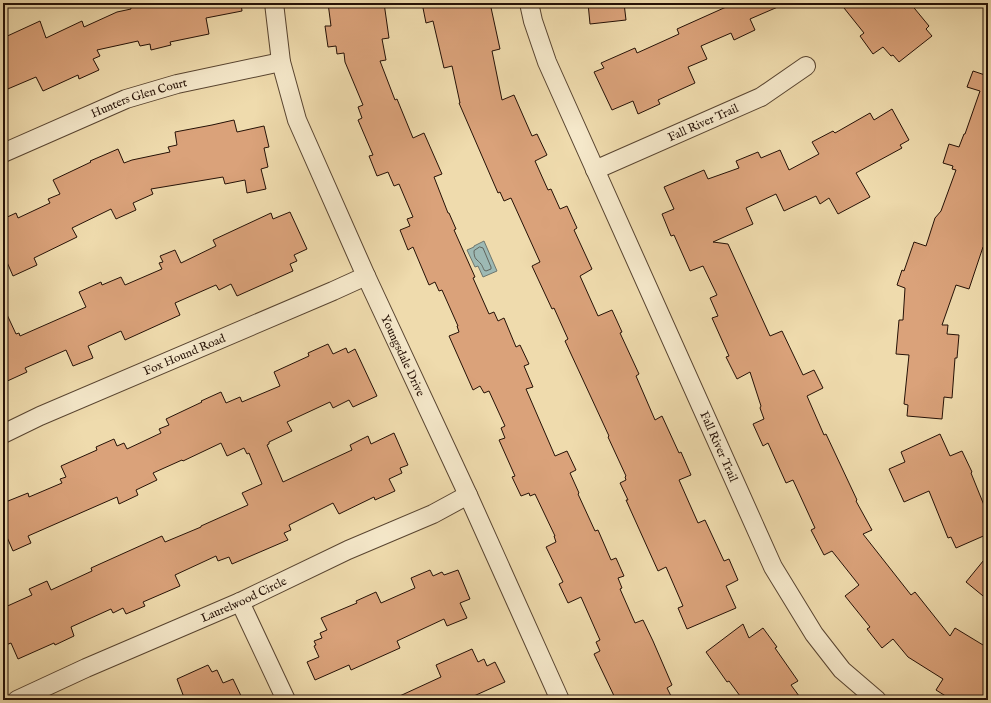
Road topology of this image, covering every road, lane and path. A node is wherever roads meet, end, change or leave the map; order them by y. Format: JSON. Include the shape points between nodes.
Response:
{"nodes":[{"id":1,"x":274,"y":3,"type":"edge"},
{"id":2,"x":529,"y":3,"type":"edge"},
{"id":3,"x":281,"y":62,"type":"junction"},
{"id":4,"x":806,"y":66,"type":"dead end"},
{"id":5,"x":3,"y":153,"type":"edge"},
{"id":6,"x":595,"y":170,"type":"junction"},
{"id":7,"x":366,"y":276,"type":"junction"},
{"id":8,"x":3,"y":434,"type":"edge"},
{"id":9,"x":468,"y":495,"type":"junction"},
{"id":10,"x":240,"y":602,"type":"junction"},
{"id":11,"x":17,"y":700,"type":"edge"},
{"id":12,"x":286,"y":700,"type":"edge"},
{"id":13,"x":560,"y":700,"type":"edge"},
{"id":14,"x":877,"y":700,"type":"edge"}],
"edges":[{"from":1,"to":3,"type":"street","name":"Youngsdale Drive"},
{"from":2,"to":6,"type":"street","name":"Fall River Trail","via":[[547,62]]},
{"from":3,"to":5,"type":"street","name":"Hunters Glen Court","via":[[177,84],[126,99]]},
{"from":3,"to":7,"type":"street","name":"Youngsdale Drive","via":[[297,120]]},
{"from":4,"to":6,"type":"street","name":"Fall River Trail","via":[[761,97]]},
{"from":6,"to":14,"type":"street","name":"Fall River Trail","via":[[773,567],[814,634],[842,670]]},
{"from":7,"to":8,"type":"street","name":"Fox Hound Road"},
{"from":7,"to":9,"type":"street","name":"Youngsdale Drive"},
{"from":9,"to":10,"type":"street","name":"Laurelwood Circle","via":[[434,514],[348,550]]},
{"from":9,"to":13,"type":"street","name":"Youngsdale Drive"},
{"from":10,"to":11,"type":"street","name":"Laurelwood Circle"},
{"from":10,"to":12,"type":"street"}]}
